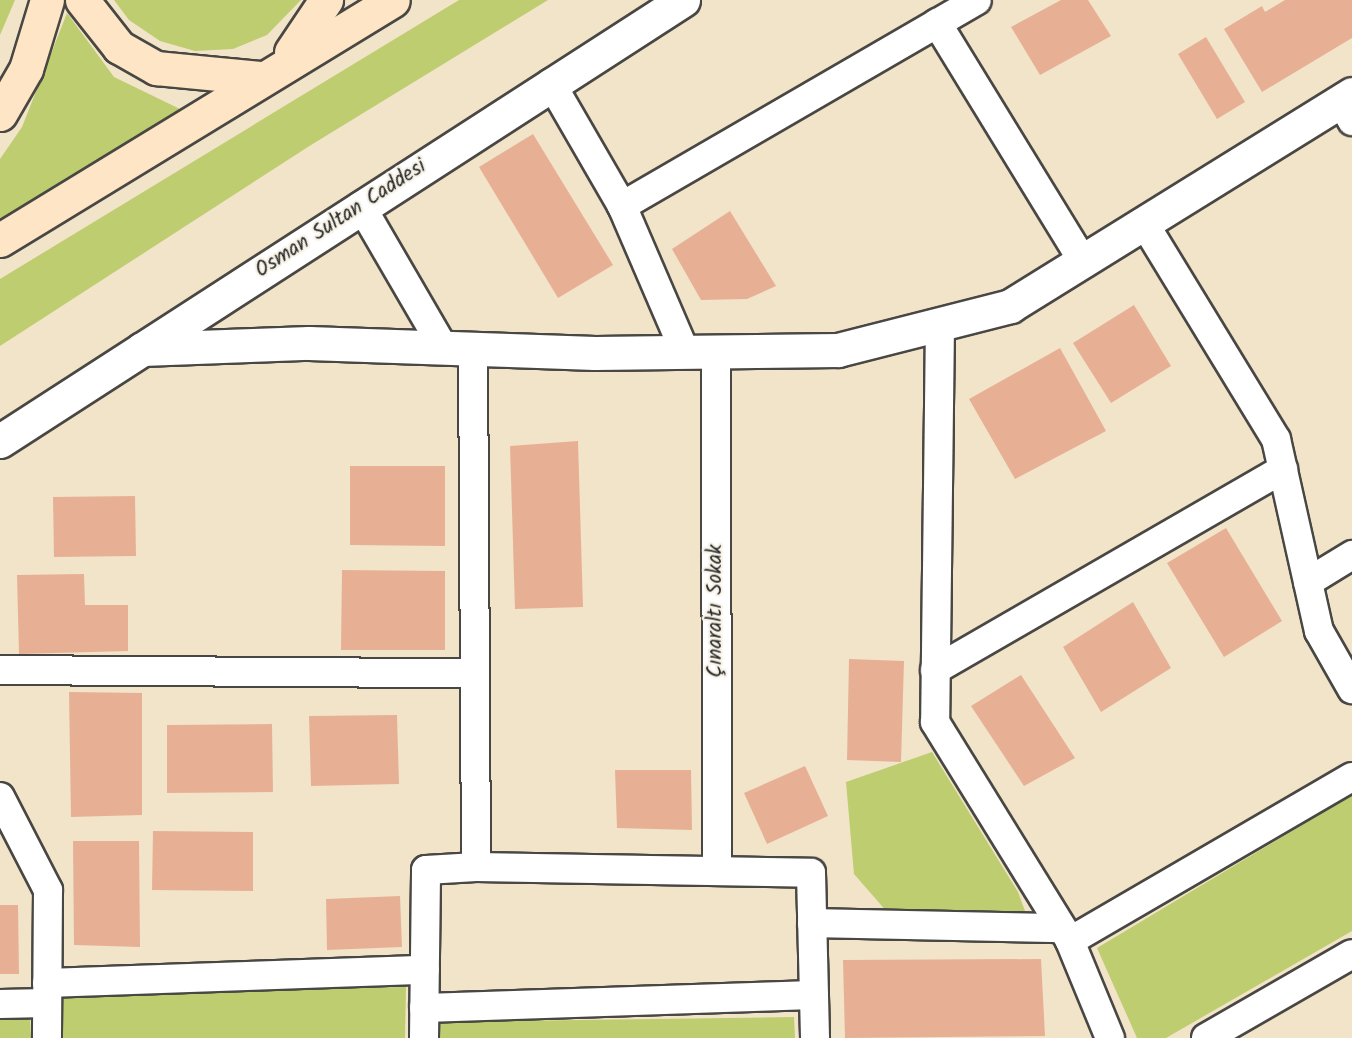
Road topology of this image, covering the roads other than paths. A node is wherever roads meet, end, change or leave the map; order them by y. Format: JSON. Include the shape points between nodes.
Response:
{"nodes":[{"id":1,"x":47,"y":0,"type":"edge"},
{"id":2,"x":82,"y":0,"type":"edge"},
{"id":3,"x":326,"y":0,"type":"edge"},
{"id":4,"x":393,"y":0,"type":"edge"},
{"id":5,"x":683,"y":0,"type":"edge"},
{"id":6,"x":976,"y":0,"type":"edge"},
{"id":7,"x":937,"y":23,"type":"junction"},
{"id":8,"x":272,"y":71,"type":"junction"},
{"id":9,"x":551,"y":83,"type":"junction"},
{"id":10,"x":1348,"y":105,"type":"edge"},
{"id":11,"x":0,"y":114,"type":"edge"},
{"id":12,"x":361,"y":206,"type":"junction"},
{"id":13,"x":622,"y":206,"type":"junction"},
{"id":14,"x":1144,"y":223,"type":"junction"},
{"id":15,"x":0,"y":240,"type":"edge"},
{"id":16,"x":1083,"y":261,"type":"junction"},
{"id":17,"x":940,"y":324,"type":"junction"},
{"id":18,"x":458,"y":348,"type":"junction"},
{"id":19,"x":142,"y":349,"type":"junction"},
{"id":20,"x":700,"y":352,"type":"junction"},
{"id":21,"x":0,"y":441,"type":"edge"},
{"id":22,"x":1282,"y":469,"type":"junction"},
{"id":23,"x":1352,"y":555,"type":"edge"},
{"id":24,"x":1308,"y":582,"type":"junction"},
{"id":25,"x":0,"y":670,"type":"edge"},
{"id":26,"x":935,"y":670,"type":"junction"},
{"id":27,"x":475,"y":674,"type":"junction"},
{"id":28,"x":1352,"y":689,"type":"edge"},
{"id":29,"x":1352,"y":777,"type":"edge"},
{"id":30,"x":0,"y":797,"type":"edge"},
{"id":31,"x":476,"y":867,"type":"junction"},
{"id":32,"x":717,"y":871,"type":"junction"},
{"id":33,"x":812,"y":923,"type":"junction"},
{"id":34,"x":1065,"y":934,"type":"junction"},
{"id":35,"x":1352,"y":954,"type":"edge"},
{"id":36,"x":425,"y":970,"type":"junction"},
{"id":37,"x":47,"y":993,"type":"junction"},
{"id":38,"x":814,"y":995,"type":"junction"},
{"id":39,"x":0,"y":1004,"type":"edge"},
{"id":40,"x":424,"y":1008,"type":"junction"},
{"id":41,"x":47,"y":1038,"type":"edge"},
{"id":42,"x":424,"y":1038,"type":"edge"},
{"id":43,"x":815,"y":1038,"type":"edge"},
{"id":44,"x":1110,"y":1038,"type":"edge"},
{"id":45,"x":1206,"y":1038,"type":"edge"}],
"edges":[{"from":1,"to":11,"type":"main road","via":[[26,69]]},
{"from":2,"to":8,"type":"main road","via":[[119,47],[156,68]]},
{"from":3,"to":8,"type":"main road"},
{"from":4,"to":8,"type":"main road"},
{"from":5,"to":9,"type":"street","name":"Osman Sultan Caddesi"},
{"from":6,"to":7,"type":"street"},
{"from":7,"to":13,"type":"street"},
{"from":7,"to":16,"type":"street"},
{"from":8,"to":15,"type":"main road"},
{"from":9,"to":12,"type":"street","name":"Osman Sultan Caddesi"},
{"from":9,"to":13,"type":"street"},
{"from":10,"to":14,"type":"street"},
{"from":12,"to":18,"type":"street"},
{"from":12,"to":19,"type":"street","name":"Osman Sultan Caddesi"},
{"from":13,"to":20,"type":"street"},
{"from":14,"to":16,"type":"street"},
{"from":14,"to":22,"type":"street","via":[[1276,439]]},
{"from":16,"to":17,"type":"street","via":[[1010,306]]},
{"from":17,"to":20,"type":"street","via":[[838,350]]},
{"from":17,"to":26,"type":"street"},
{"from":18,"to":19,"type":"street","via":[[309,343]]},
{"from":18,"to":20,"type":"street"},
{"from":18,"to":27,"type":"street"},
{"from":19,"to":21,"type":"street","name":"Osman Sultan Caddesi"},
{"from":20,"to":32,"type":"street","name":"Çınaraltı Sokak"},
{"from":22,"to":24,"type":"street"},
{"from":22,"to":26,"type":"street"},
{"from":23,"to":24,"type":"street"},
{"from":24,"to":28,"type":"street","via":[[1319,632]]},
{"from":25,"to":27,"type":"street"},
{"from":26,"to":34,"type":"street","via":[[935,722]]},
{"from":27,"to":31,"type":"street"},
{"from":29,"to":34,"type":"street"},
{"from":30,"to":37,"type":"street","via":[[48,890]]},
{"from":31,"to":32,"type":"street"},
{"from":31,"to":36,"type":"street","via":[[426,870]]},
{"from":32,"to":33,"type":"street","via":[[811,873]]},
{"from":33,"to":34,"type":"street"},
{"from":33,"to":38,"type":"street"},
{"from":34,"to":44,"type":"street"},
{"from":35,"to":45,"type":"street"},
{"from":36,"to":37,"type":"street"},
{"from":36,"to":40,"type":"street"},
{"from":37,"to":39,"type":"street"},
{"from":37,"to":41,"type":"street"},
{"from":38,"to":40,"type":"street"},
{"from":38,"to":43,"type":"street"},
{"from":40,"to":42,"type":"street"}]}
